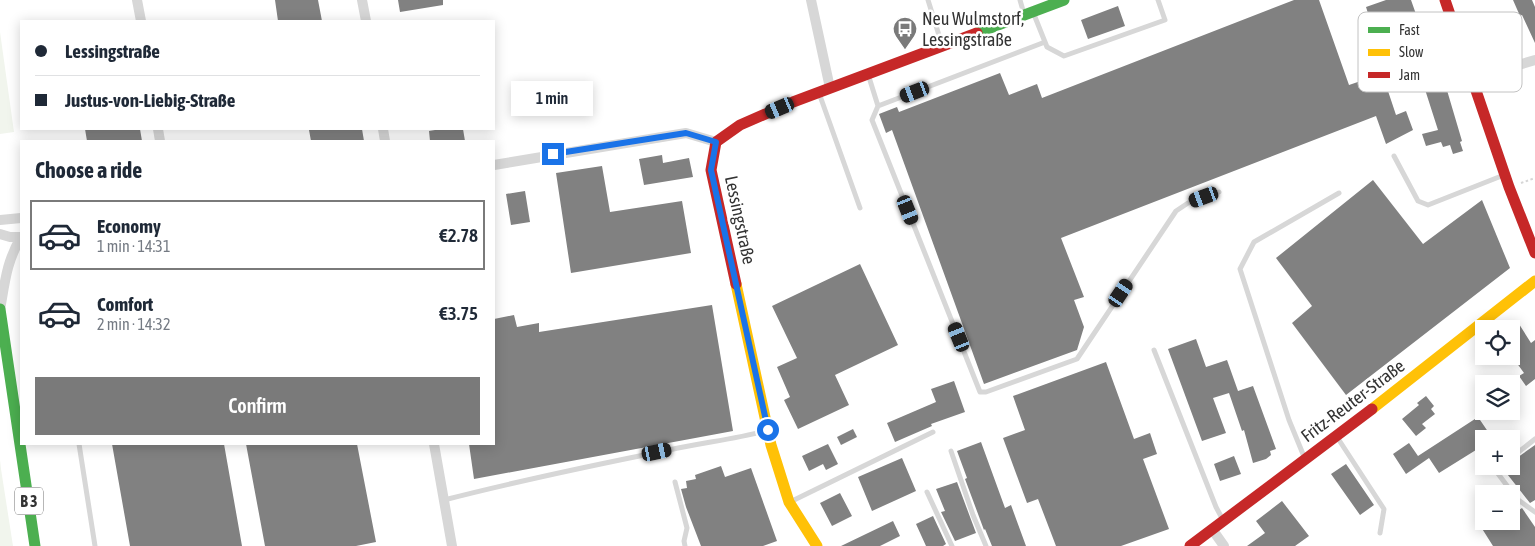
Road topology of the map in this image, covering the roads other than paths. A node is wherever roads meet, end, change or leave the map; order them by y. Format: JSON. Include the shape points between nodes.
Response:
{"nodes":[{"id":1,"x":137,"y":0,"type":"edge"},
{"id":2,"x":362,"y":0,"type":"edge"},
{"id":3,"x":811,"y":0,"type":"edge"},
{"id":4,"x":928,"y":0,"type":"edge"},
{"id":5,"x":1020,"y":0,"type":"edge"},
{"id":6,"x":1064,"y":0,"type":"edge"},
{"id":7,"x":1158,"y":0,"type":"edge"},
{"id":8,"x":1445,"y":0,"type":"edge"},
{"id":9,"x":1449,"y":12,"type":"edge"},
{"id":10,"x":1029,"y":13,"type":"junction"},
{"id":11,"x":141,"y":20,"type":"edge"},
{"id":12,"x":366,"y":20,"type":"edge"},
{"id":13,"x":1045,"y":42,"type":"junction"},
{"id":14,"x":942,"y":46,"type":"junction"},
{"id":15,"x":1535,"y":60,"type":"edge"},
{"id":16,"x":1522,"y":64,"type":"edge"},
{"id":17,"x":868,"y":74,"type":"junction"},
{"id":18,"x":830,"y":88,"type":"junction"},
{"id":19,"x":818,"y":92,"type":"junction"},
{"id":20,"x":1476,"y":92,"type":"edge"},
{"id":21,"x":878,"y":106,"type":"junction"},
{"id":22,"x":716,"y":142,"type":"junction"},
{"id":23,"x":1394,"y":156,"type":"dead end"},
{"id":24,"x":495,"y":165,"type":"edge"},
{"id":25,"x":1505,"y":175,"type":"junction"},
{"id":26,"x":1219,"y":192,"type":"dead end"},
{"id":27,"x":1339,"y":193,"type":"dead end"},
{"id":28,"x":860,"y":208,"type":"dead end"},
{"id":29,"x":20,"y":218,"type":"edge"},
{"id":30,"x":0,"y":220,"type":"edge"},
{"id":31,"x":0,"y":234,"type":"edge"},
{"id":32,"x":20,"y":237,"type":"edge"},
{"id":33,"x":20,"y":239,"type":"edge"},
{"id":34,"x":1535,"y":253,"type":"edge"},
{"id":35,"x":1535,"y":281,"type":"edge"},
{"id":36,"x":0,"y":310,"type":"edge"},
{"id":37,"x":1154,"y":350,"type":"dead end"},
{"id":38,"x":768,"y":430,"type":"junction"},
{"id":39,"x":933,"y":432,"type":"dead end"},
{"id":40,"x":1336,"y":436,"type":"junction"},
{"id":41,"x":1535,"y":439,"type":"edge"},
{"id":42,"x":20,"y":445,"type":"edge"},
{"id":43,"x":20,"y":445,"type":"edge"},
{"id":44,"x":79,"y":445,"type":"edge"},
{"id":45,"x":434,"y":445,"type":"edge"},
{"id":46,"x":951,"y":450,"type":"dead end"},
{"id":47,"x":1520,"y":451,"type":"edge"},
{"id":48,"x":1305,"y":459,"type":"junction"},
{"id":49,"x":1499,"y":475,"type":"edge"},
{"id":50,"x":675,"y":482,"type":"dead end"},
{"id":51,"x":927,"y":492,"type":"dead end"},
{"id":52,"x":444,"y":500,"type":"junction"},
{"id":53,"x":789,"y":502,"type":"junction"},
{"id":54,"x":1535,"y":512,"type":"edge"},
{"id":55,"x":1224,"y":520,"type":"junction"},
{"id":56,"x":1212,"y":529,"type":"junction"},
{"id":57,"x":1380,"y":533,"type":"dead end"},
{"id":58,"x":815,"y":545,"type":"edge"},
{"id":59,"x":35,"y":546,"type":"edge"},
{"id":60,"x":95,"y":546,"type":"edge"},
{"id":61,"x":452,"y":546,"type":"edge"},
{"id":62,"x":685,"y":546,"type":"edge"},
{"id":63,"x":952,"y":546,"type":"edge"},
{"id":64,"x":986,"y":546,"type":"edge"},
{"id":65,"x":1190,"y":546,"type":"edge"},
{"id":66,"x":1224,"y":546,"type":"edge"}],
"edges":[{"from":1,"to":11,"type":"street"},
{"from":2,"to":12,"type":"street"},
{"from":3,"to":18,"type":"street"},
{"from":4,"to":14,"type":"lane"},
{"from":5,"to":10,"type":"lane"},
{"from":6,"to":10,"type":"street"},
{"from":7,"to":13,"type":"lane","via":[[1166,20],[1064,56],[1047,47]]},
{"from":8,"to":9,"type":"street"},
{"from":10,"to":13,"type":"lane"},
{"from":10,"to":14,"type":"street"},
{"from":13,"to":21,"type":"lane"},
{"from":14,"to":17,"type":"street"},
{"from":15,"to":16,"type":"street"},
{"from":17,"to":18,"type":"street"},
{"from":17,"to":21,"type":"lane"},
{"from":18,"to":19,"type":"street"},
{"from":19,"to":22,"type":"street","via":[[740,125]]},
{"from":19,"to":28,"type":"lane"},
{"from":20,"to":25,"type":"street"},
{"from":21,"to":26,"type":"lane","via":[[872,120],[980,392],[1077,359],[1176,211]]},
{"from":22,"to":24,"type":"street","via":[[686,133]]},
{"from":22,"to":38,"type":"street","name":"Lessingstraße","via":[[711,170]]},
{"from":23,"to":25,"type":"lane","via":[[1418,201],[1428,205]]},
{"from":25,"to":34,"type":"street"},
{"from":27,"to":48,"type":"lane","via":[[1254,242],[1240,269],[1289,420]]},
{"from":29,"to":30,"type":"street"},
{"from":31,"to":32,"type":"street"},
{"from":33,"to":36,"type":"street","via":[[7,267]]},
{"from":35,"to":40,"type":"street","name":"Fritz-Reuter-Straße"},
{"from":36,"to":42,"type":"street","number":"B 3"},
{"from":37,"to":55,"type":"lane"},
{"from":38,"to":52,"type":"lane"},
{"from":38,"to":53,"type":"street","name":"Lessingstraße"},
{"from":39,"to":53,"type":"lane"},
{"from":40,"to":48,"type":"street","name":"Fritz-Reuter-Straße"},
{"from":40,"to":57,"type":"lane","via":[[1384,509]]},
{"from":41,"to":47,"type":"lane"},
{"from":43,"to":59,"type":"street","number":"B 3"},
{"from":44,"to":60,"type":"lane"},
{"from":45,"to":52,"type":"street"},
{"from":46,"to":64,"type":"lane"},
{"from":48,"to":55,"type":"street","name":"Fritz-Reuter-Straße"},
{"from":49,"to":54,"type":"lane","via":[[1517,499]]},
{"from":50,"to":62,"type":"lane","via":[[687,528]]},
{"from":51,"to":63,"type":"lane"},
{"from":52,"to":61,"type":"street"},
{"from":53,"to":58,"type":"street","name":"Lessingstraße"},
{"from":55,"to":56,"type":"street","name":"Fritz-Reuter-Straße"},
{"from":56,"to":65,"type":"street","name":"Fritz-Reuter-Straße"},
{"from":56,"to":66,"type":"street"}]}
